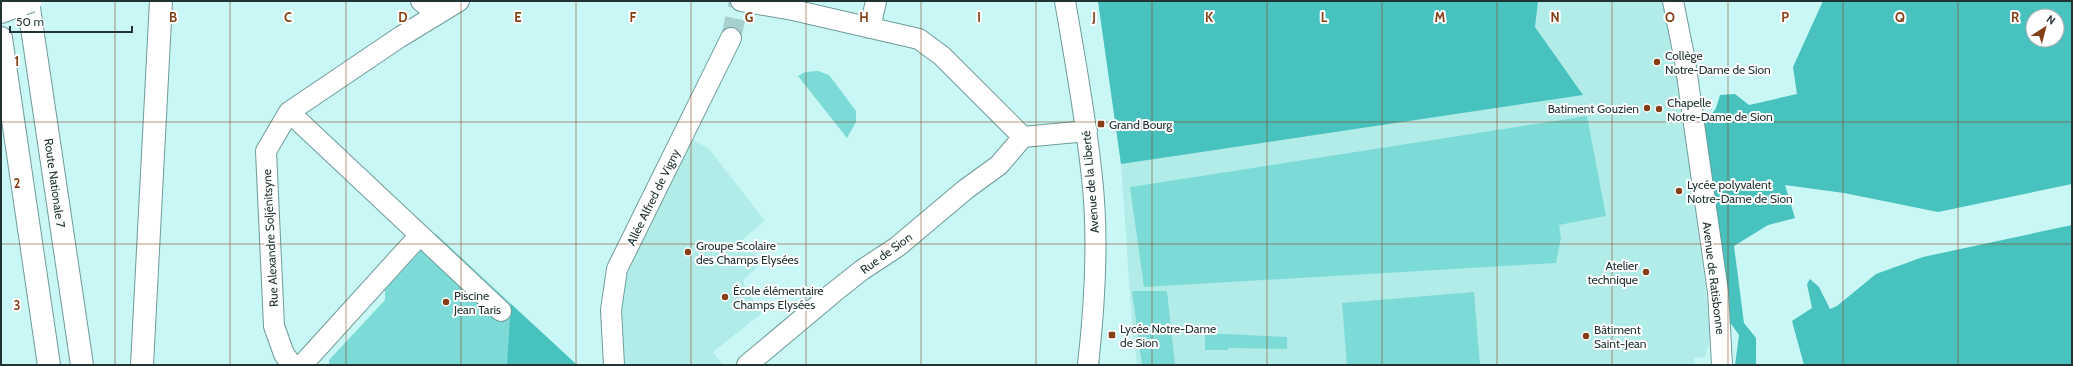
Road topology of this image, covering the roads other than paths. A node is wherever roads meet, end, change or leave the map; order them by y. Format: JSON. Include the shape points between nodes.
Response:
{"nodes":[{"id":1,"x":30,"y":1,"type":"edge"},
{"id":2,"x":161,"y":1,"type":"edge"},
{"id":3,"x":421,"y":1,"type":"edge"},
{"id":4,"x":459,"y":1,"type":"edge"},
{"id":5,"x":741,"y":1,"type":"edge"},
{"id":6,"x":876,"y":1,"type":"edge"},
{"id":7,"x":1065,"y":1,"type":"edge"},
{"id":8,"x":1673,"y":1,"type":"edge"},
{"id":9,"x":1,"y":12,"type":"edge"},
{"id":10,"x":438,"y":14,"type":"junction"},
{"id":11,"x":870,"y":28,"type":"junction"},
{"id":12,"x":1,"y":38,"type":"edge"},
{"id":13,"x":731,"y":38,"type":"tunnel mouth"},
{"id":14,"x":288,"y":112,"type":"junction"},
{"id":15,"x":1087,"y":131,"type":"junction"},
{"id":16,"x":1023,"y":137,"type":"junction"},
{"id":17,"x":420,"y":235,"type":"junction"},
{"id":18,"x":501,"y":311,"type":"dead end"},
{"id":19,"x":49,"y":365,"type":"edge"},
{"id":20,"x":82,"y":365,"type":"edge"},
{"id":21,"x":142,"y":365,"type":"edge"},
{"id":22,"x":292,"y":365,"type":"edge"},
{"id":23,"x":302,"y":365,"type":"edge"},
{"id":24,"x":614,"y":365,"type":"edge"},
{"id":25,"x":747,"y":365,"type":"edge"},
{"id":26,"x":1088,"y":365,"type":"edge"},
{"id":27,"x":1722,"y":365,"type":"edge"}],
"edges":[{"from":1,"to":9,"type":"main road","bridge":true},
{"from":1,"to":20,"type":"main road","name":"Route Nationale 7"},
{"from":2,"to":21,"type":"main road"},
{"from":3,"to":10,"type":"street"},
{"from":4,"to":10,"type":"street","name":"Rue Alexandre Soljénitsyne"},
{"from":5,"to":11,"type":"street"},
{"from":6,"to":11,"type":"street"},
{"from":7,"to":15,"type":"street","name":"Avenue de la Liberté"},
{"from":8,"to":27,"type":"street","name":"Avenue de Ratisbonne","via":[[1685,61],[1718,292]]},
{"from":10,"to":14,"type":"street","name":"Rue Alexandre Soljénitsyne"},
{"from":11,"to":16,"type":"street","via":[[919,39],[942,56]]},
{"from":12,"to":19,"type":"main road"},
{"from":13,"to":24,"type":"street","name":"Allée Alfred de Vigny","via":[[617,269],[611,310]]},
{"from":14,"to":17,"type":"street"},
{"from":14,"to":22,"type":"street","name":"Rue Alexandre Soljénitsyne","via":[[266,152],[266,170],[274,326],[284,354]]},
{"from":15,"to":16,"type":"street"},
{"from":15,"to":26,"type":"street","name":"Avenue de la Liberté","via":[[1092,179],[1095,270]]},
{"from":16,"to":25,"type":"street","name":"Rue de Sion","via":[[999,165],[966,188],[897,247],[862,270]]},
{"from":17,"to":18,"type":"street"},
{"from":17,"to":23,"type":"street"}]}
